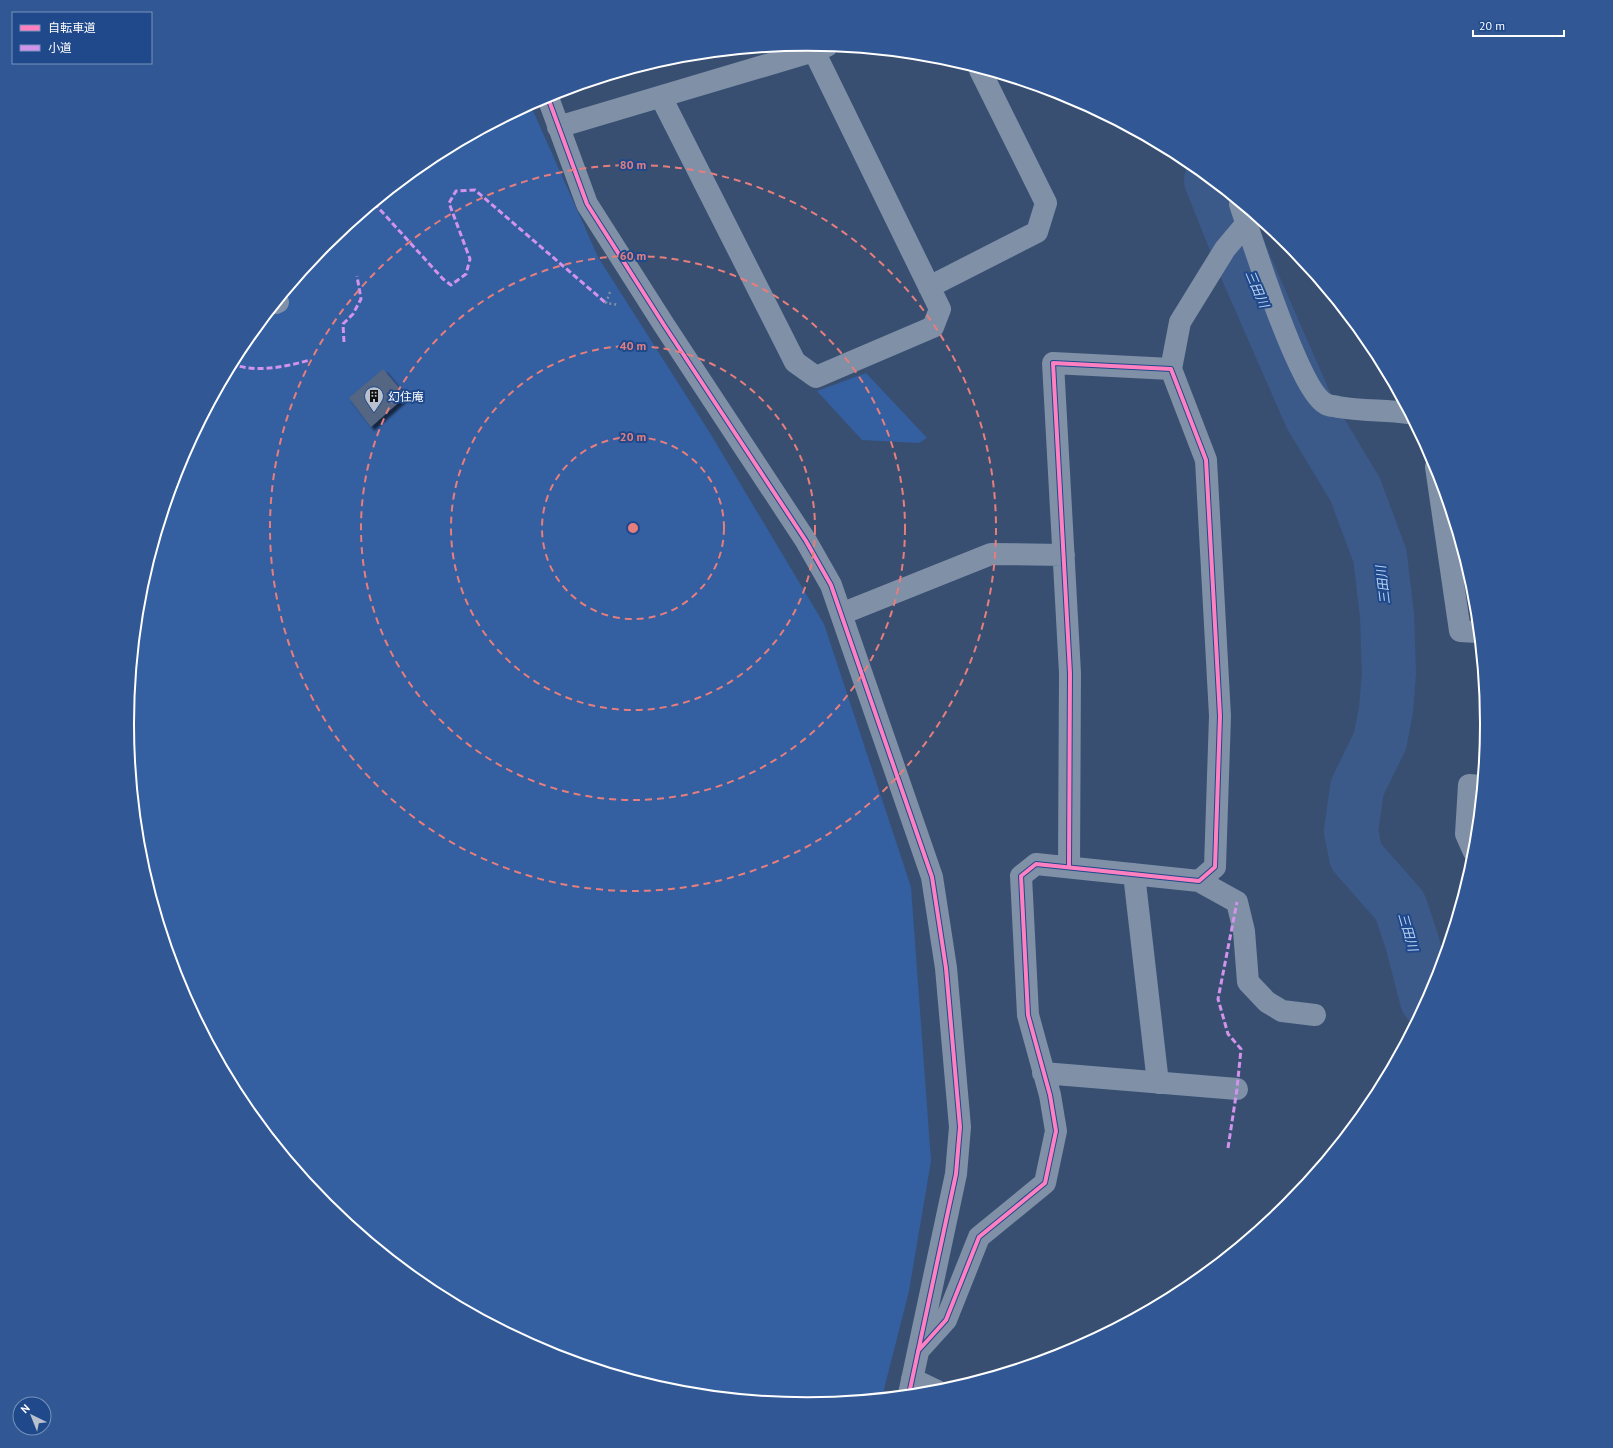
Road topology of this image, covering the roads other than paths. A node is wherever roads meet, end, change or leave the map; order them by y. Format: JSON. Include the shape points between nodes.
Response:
{"nodes":[{"id":1,"x":814,"y":51,"type":"edge"},
{"id":2,"x":822,"y":51,"type":"edge"},
{"id":3,"x":982,"y":74,"type":"edge"},
{"id":4,"x":661,"y":97,"type":"junction"},
{"id":5,"x":549,"y":102,"type":"edge"},
{"id":6,"x":558,"y":127,"type":"junction"},
{"id":7,"x":1243,"y":219,"type":"edge"},
{"id":8,"x":929,"y":287,"type":"junction"},
{"id":9,"x":1171,"y":369,"type":"junction"},
{"id":10,"x":1403,"y":413,"type":"edge"},
{"id":11,"x":1441,"y":499,"type":"edge"},
{"id":12,"x":1064,"y":555,"type":"junction"},
{"id":13,"x":840,"y":614,"type":"junction"},
{"id":14,"x":1473,"y":632,"type":"edge"},
{"id":15,"x":1476,"y":786,"type":"edge"},
{"id":16,"x":1469,"y":841,"type":"edge"},
{"id":17,"x":1069,"y":867,"type":"junction"},
{"id":18,"x":1134,"y":874,"type":"junction"},
{"id":19,"x":1200,"y":881,"type":"junction"},
{"id":20,"x":1315,"y":1015,"type":"dead end"},
{"id":21,"x":1043,"y":1073,"type":"junction"},
{"id":22,"x":1158,"y":1083,"type":"junction"},
{"id":23,"x":1237,"y":1089,"type":"dead end"},
{"id":24,"x":918,"y":1351,"type":"junction"},
{"id":25,"x":910,"y":1387,"type":"edge"}],
"edges":[{"from":1,"to":4,"type":"street"},
{"from":2,"to":8,"type":"street"},
{"from":3,"to":8,"type":"street","via":[[1046,203],[1037,232]]},
{"from":4,"to":6,"type":"street"},
{"from":4,"to":8,"type":"street","via":[[795,362],[816,377],[933,327],[940,309]]},
{"from":5,"to":6,"type":"street"},
{"from":6,"to":13,"type":"street","via":[[587,204],[806,541],[831,585]]},
{"from":7,"to":9,"type":"street","via":[[1180,322]]},
{"from":7,"to":10,"type":"street","via":[[1280,320],[1301,368],[1317,395],[1332,406]]},
{"from":9,"to":12,"type":"street","via":[[1053,363]]},
{"from":9,"to":19,"type":"street","via":[[1206,460],[1220,716],[1215,867]]},
{"from":11,"to":14,"type":"street","via":[[1460,631]]},
{"from":12,"to":13,"type":"street","via":[[991,554]]},
{"from":12,"to":17,"type":"street","via":[[1070,673]]},
{"from":13,"to":24,"type":"street","via":[[932,876],[946,968],[960,1127],[956,1174]]},
{"from":15,"to":16,"type":"street","via":[[1469,785],[1466,834]]},
{"from":17,"to":18,"type":"street"},
{"from":17,"to":21,"type":"street","via":[[1036,864],[1021,876],[1028,1015]]},
{"from":18,"to":19,"type":"street"},
{"from":18,"to":22,"type":"street"},
{"from":19,"to":20,"type":"street","via":[[1237,902],[1244,931],[1248,982],[1267,1002],[1282,1011]]},
{"from":21,"to":22,"type":"street"},
{"from":21,"to":24,"type":"street","via":[[1050,1094],[1056,1131],[1045,1183],[979,1236],[946,1320]]},
{"from":22,"to":23,"type":"street"},
{"from":24,"to":25,"type":"street"}]}
